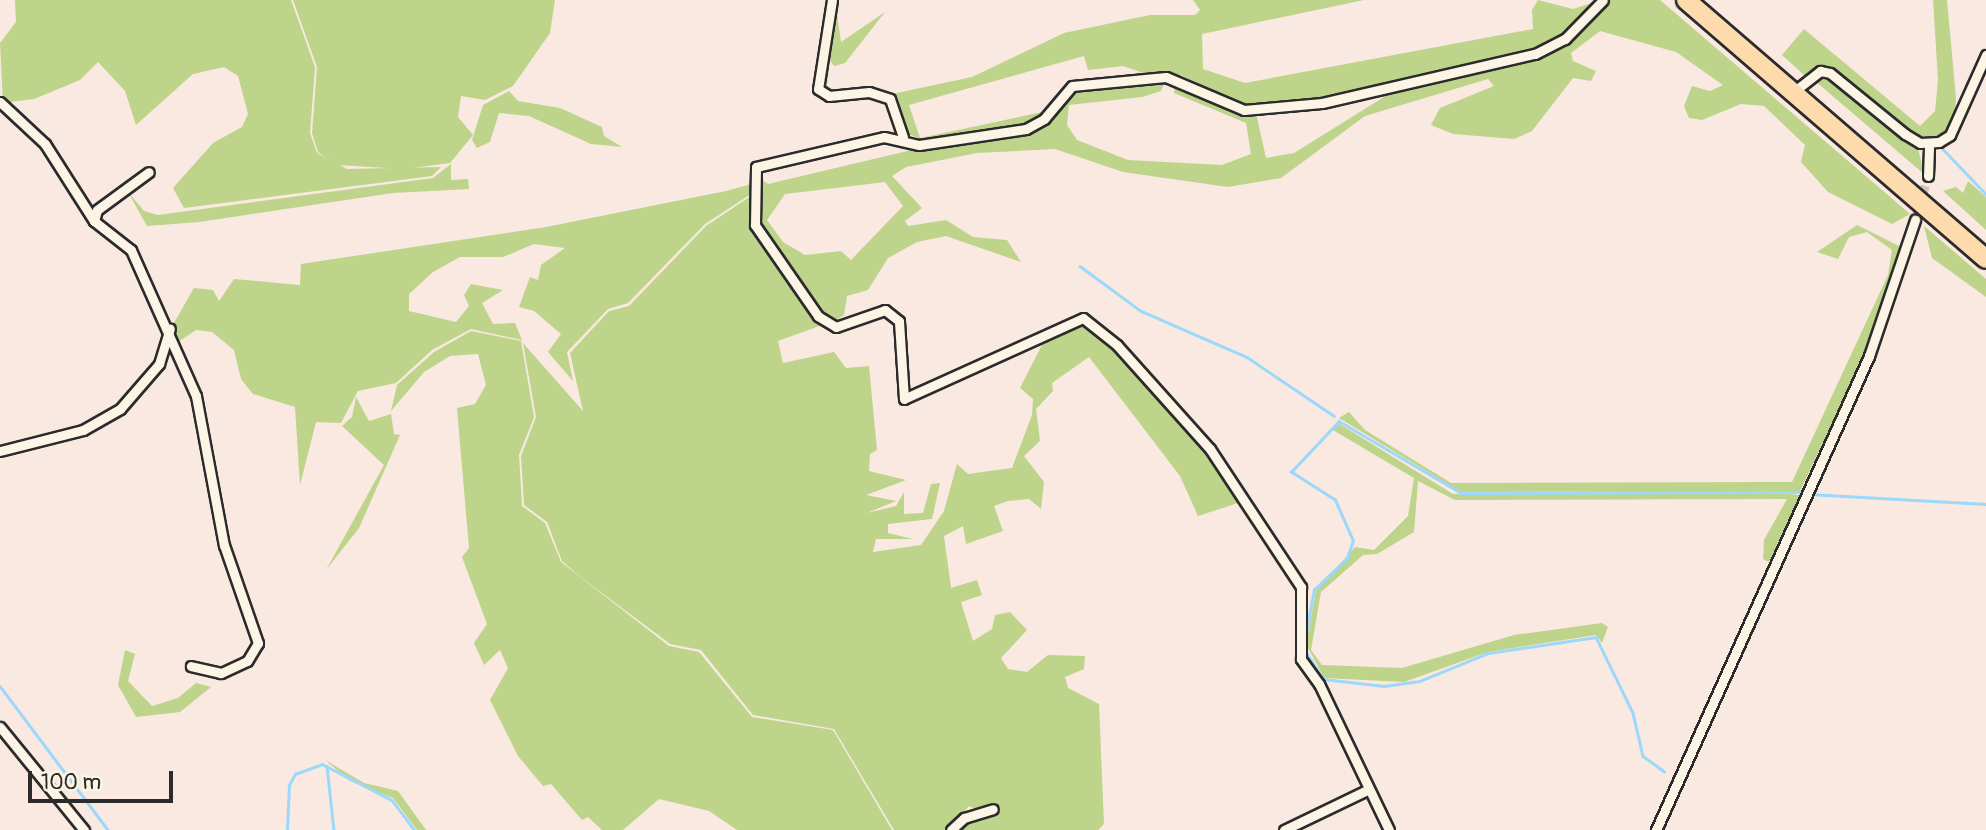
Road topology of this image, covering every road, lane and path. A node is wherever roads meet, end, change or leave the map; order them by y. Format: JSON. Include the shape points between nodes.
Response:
{"nodes":[{"id":1,"x":832,"y":0,"type":"edge"},
{"id":2,"x":1603,"y":0,"type":"edge"},
{"id":3,"x":1686,"y":0,"type":"edge"},
{"id":4,"x":1986,"y":55,"type":"edge"},
{"id":5,"x":1792,"y":93,"type":"junction"},
{"id":6,"x":0,"y":102,"type":"edge"},
{"id":7,"x":903,"y":137,"type":"junction"},
{"id":8,"x":1930,"y":143,"type":"junction"},
{"id":9,"x":149,"y":172,"type":"dead end"},
{"id":10,"x":1928,"y":176,"type":"tunnel mouth"},
{"id":11,"x":1915,"y":220,"type":"tunnel mouth"},
{"id":12,"x":94,"y":221,"type":"junction"},
{"id":13,"x":1986,"y":259,"type":"edge"},
{"id":14,"x":170,"y":328,"type":"junction"},
{"id":15,"x":0,"y":451,"type":"edge"},
{"id":16,"x":191,"y":666,"type":"dead end"},
{"id":17,"x":0,"y":727,"type":"edge"},
{"id":18,"x":1367,"y":790,"type":"junction"},
{"id":19,"x":993,"y":809,"type":"dead end"},
{"id":20,"x":84,"y":830,"type":"edge"},
{"id":21,"x":951,"y":830,"type":"edge"},
{"id":22,"x":1284,"y":830,"type":"edge"},
{"id":23,"x":1389,"y":830,"type":"edge"},
{"id":24,"x":1656,"y":830,"type":"edge"}],
"edges":[{"from":1,"to":7,"type":"street","via":[[818,89],[829,96],[869,92],[890,99]]},
{"from":2,"to":7,"type":"street","via":[[1564,39],[1535,54],[1336,101],[1244,110],[1166,77],[1072,86],[1044,119],[1026,129],[919,145]]},
{"from":3,"to":5,"type":"highway"},
{"from":4,"to":8,"type":"street","via":[[1950,135]]},
{"from":5,"to":8,"type":"street","via":[[1820,71],[1830,73],[1905,134]]},
{"from":5,"to":13,"type":"highway"},
{"from":6,"to":12,"type":"street","via":[[45,144]]},
{"from":7,"to":18,"type":"street","via":[[756,167],[755,225],[806,301],[836,327],[875,311],[892,313],[909,402],[1069,323],[1094,320],[1210,450],[1301,587],[1301,659],[1319,684]]},
{"from":8,"to":10,"type":"street"},
{"from":9,"to":12,"type":"street","via":[[97,210]]},
{"from":11,"to":24,"type":"street","via":[[1869,356]]},
{"from":12,"to":14,"type":"street","via":[[131,250]]},
{"from":14,"to":15,"type":"street","via":[[159,364],[120,409],[83,430]]},
{"from":14,"to":16,"type":"street","via":[[196,396],[224,545],[258,643],[247,661],[221,673]]},
{"from":17,"to":20,"type":"street"},
{"from":18,"to":22,"type":"street"},
{"from":18,"to":23,"type":"street"},
{"from":19,"to":21,"type":"street","via":[[964,818]]}]}
